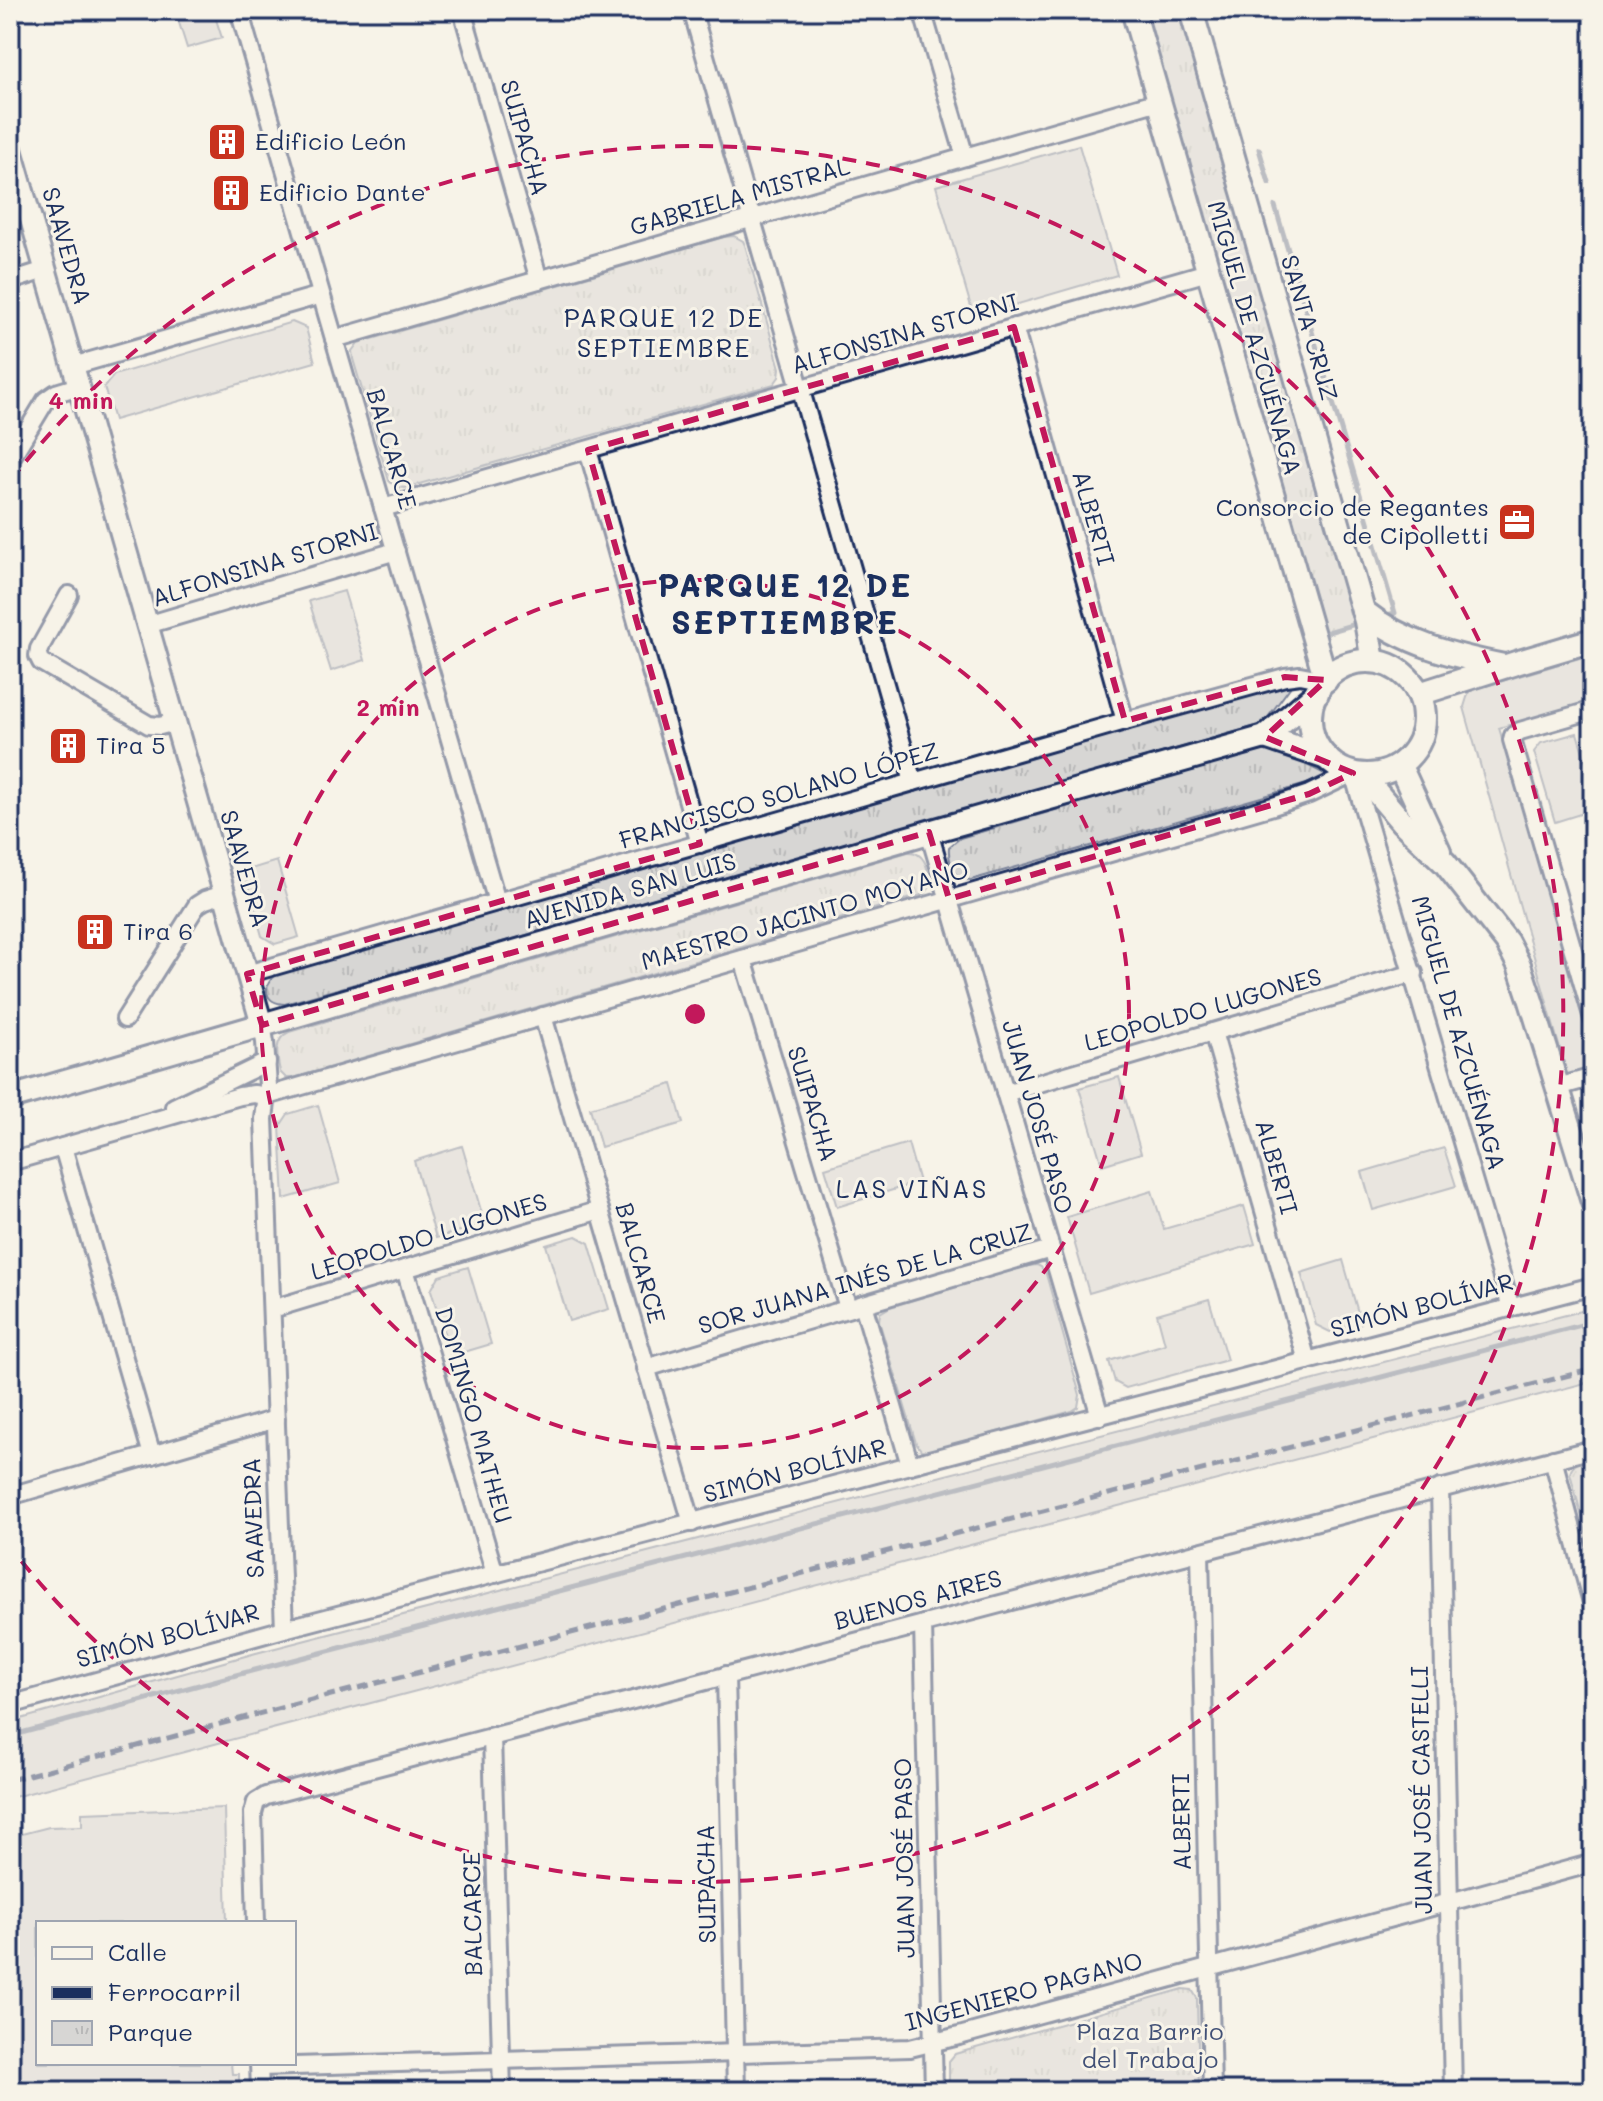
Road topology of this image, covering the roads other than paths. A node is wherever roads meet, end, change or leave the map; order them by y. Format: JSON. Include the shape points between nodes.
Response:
{"nodes":[{"id":1,"x":239,"y":10,"type":"edge"},
{"id":2,"x":462,"y":10,"type":"edge"},
{"id":3,"x":692,"y":10,"type":"edge"},
{"id":4,"x":922,"y":10,"type":"edge"},
{"id":5,"x":1133,"y":10,"type":"edge"},
{"id":6,"x":1191,"y":10,"type":"edge"},
{"id":7,"x":1159,"y":101,"type":"junction"},
{"id":8,"x":11,"y":150,"type":"edge"},
{"id":9,"x":965,"y":157,"type":"junction"},
{"id":10,"x":751,"y":218,"type":"junction"},
{"id":11,"x":45,"y":270,"type":"junction"},
{"id":12,"x":1208,"y":272,"type":"junction"},
{"id":13,"x":539,"y":280,"type":"junction"},
{"id":14,"x":10,"y":283,"type":"edge"},
{"id":15,"x":321,"y":295,"type":"junction"},
{"id":16,"x":1014,"y":327,"type":"junction"},
{"id":17,"x":334,"y":339,"type":"junction"},
{"id":18,"x":76,"y":376,"type":"junction"},
{"id":19,"x":800,"y":389,"type":"junction"},
{"id":20,"x":588,"y":450,"type":"junction"},
{"id":21,"x":11,"y":458,"type":"edge"},
{"id":22,"x":383,"y":508,"type":"junction"},
{"id":23,"x":396,"y":551,"type":"junction"},
{"id":24,"x":69,"y":595,"type":"dead end"},
{"id":25,"x":1363,"y":611,"type":"junction"},
{"id":26,"x":147,"y":625,"type":"junction"},
{"id":27,"x":1593,"y":640,"type":"edge"},
{"id":28,"x":1373,"y":661,"type":"junction"},
{"id":29,"x":1506,"y":666,"type":"junction"},
{"id":30,"x":1321,"y":686,"type":"junction"},
{"id":31,"x":1419,"y":694,"type":"junction"},
{"id":32,"x":1593,"y":710,"type":"edge"},
{"id":33,"x":1125,"y":721,"type":"junction"},
{"id":34,"x":175,"y":722,"type":"junction"},
{"id":35,"x":1265,"y":737,"type":"junction"},
{"id":36,"x":1327,"y":758,"type":"junction"},
{"id":37,"x":1400,"y":766,"type":"junction"},
{"id":38,"x":1358,"y":774,"type":"junction"},
{"id":39,"x":913,"y":782,"type":"junction"},
{"id":40,"x":929,"y":832,"type":"junction"},
{"id":41,"x":700,"y":844,"type":"junction"},
{"id":42,"x":1445,"y":863,"type":"junction"},
{"id":43,"x":224,"y":894,"type":"junction"},
{"id":44,"x":949,"y":899,"type":"junction"},
{"id":45,"x":497,"y":902,"type":"junction"},
{"id":46,"x":743,"y":959,"type":"junction"},
{"id":47,"x":1414,"y":973,"type":"junction"},
{"id":48,"x":247,"y":974,"type":"junction"},
{"id":49,"x":543,"y":1016,"type":"junction"},
{"id":50,"x":125,"y":1019,"type":"dead end"},
{"id":51,"x":1593,"y":1019,"type":"edge"},
{"id":52,"x":262,"y":1025,"type":"junction"},
{"id":53,"x":1213,"y":1032,"type":"junction"},
{"id":54,"x":267,"y":1062,"type":"junction"},
{"id":55,"x":1593,"y":1077,"type":"edge"},
{"id":56,"x":1558,"y":1087,"type":"junction"},
{"id":57,"x":1005,"y":1093,"type":"junction"},
{"id":58,"x":267,"y":1096,"type":"junction"},
{"id":59,"x":10,"y":1098,"type":"edge"},
{"id":60,"x":121,"y":1129,"type":"junction"},
{"id":61,"x":63,"y":1147,"type":"junction"},
{"id":62,"x":10,"y":1162,"type":"edge"},
{"id":63,"x":1593,"y":1202,"type":"edge"},
{"id":64,"x":600,"y":1210,"type":"junction"},
{"id":65,"x":1051,"y":1249,"type":"junction"},
{"id":66,"x":405,"y":1269,"type":"junction"},
{"id":67,"x":1593,"y":1286,"type":"edge"},
{"id":68,"x":856,"y":1306,"type":"junction"},
{"id":69,"x":1511,"y":1308,"type":"junction"},
{"id":70,"x":272,"y":1309,"type":"junction"},
{"id":71,"x":1307,"y":1361,"type":"junction"},
{"id":72,"x":646,"y":1368,"type":"junction"},
{"id":73,"x":1100,"y":1416,"type":"junction"},
{"id":74,"x":276,"y":1419,"type":"junction"},
{"id":75,"x":1593,"y":1449,"type":"edge"},
{"id":76,"x":152,"y":1455,"type":"junction"},
{"id":77,"x":1553,"y":1459,"type":"junction"},
{"id":78,"x":910,"y":1465,"type":"junction"},
{"id":79,"x":1440,"y":1488,"type":"junction"},
{"id":80,"x":10,"y":1496,"type":"edge"},
{"id":81,"x":692,"y":1523,"type":"junction"},
{"id":82,"x":1200,"y":1552,"type":"junction"},
{"id":83,"x":495,"y":1574,"type":"junction"},
{"id":84,"x":1593,"y":1606,"type":"edge"},
{"id":85,"x":923,"y":1624,"type":"junction"},
{"id":86,"x":284,"y":1629,"type":"junction"},
{"id":87,"x":726,"y":1675,"type":"junction"},
{"id":88,"x":10,"y":1705,"type":"edge"},
{"id":89,"x":492,"y":1736,"type":"junction"},
{"id":90,"x":1593,"y":1863,"type":"edge"},
{"id":91,"x":1449,"y":1902,"type":"junction"},
{"id":92,"x":256,"y":1921,"type":"edge"},
{"id":93,"x":1209,"y":1968,"type":"junction"},
{"id":94,"x":933,"y":2044,"type":"junction"},
{"id":95,"x":735,"y":2054,"type":"junction"},
{"id":96,"x":501,"y":2061,"type":"junction"},
{"id":97,"x":296,"y":2064,"type":"edge"},
{"id":98,"x":260,"y":2065,"type":"edge"},
{"id":99,"x":260,"y":2091,"type":"edge"},
{"id":100,"x":502,"y":2091,"type":"edge"},
{"id":101,"x":736,"y":2091,"type":"edge"},
{"id":102,"x":934,"y":2091,"type":"edge"},
{"id":103,"x":1212,"y":2091,"type":"edge"},
{"id":104,"x":1453,"y":2091,"type":"edge"}],
"edges":[{"from":1,"to":15,"type":"street","name":"BALCARCE"},
{"from":2,"to":13,"type":"street","name":"SUIPACHA"},
{"from":3,"to":10,"type":"street"},
{"from":4,"to":9,"type":"street"},
{"from":5,"to":7,"type":"main road","name":"MIGUEL DE AZCUÉNAGA"},
{"from":6,"to":25,"type":"main road","name":"SANTA CRUZ"},
{"from":7,"to":9,"type":"street","name":"GABRIELA MISTRAL"},
{"from":7,"to":12,"type":"main road","name":"MIGUEL DE AZCUÉNAGA"},
{"from":8,"to":11,"type":"street","name":"SAAVEDRA"},
{"from":9,"to":10,"type":"street","name":"GABRIELA MISTRAL"},
{"from":10,"to":13,"type":"street","name":"GABRIELA MISTRAL"},
{"from":10,"to":19,"type":"street"},
{"from":11,"to":14,"type":"street"},
{"from":11,"to":18,"type":"street","name":"SAAVEDRA"},
{"from":12,"to":16,"type":"street","name":"ALFONSINA STORNI"},
{"from":12,"to":30,"type":"main road","name":"MIGUEL DE AZCUÉNAGA"},
{"from":13,"to":17,"type":"street","name":"GABRIELA MISTRAL"},
{"from":15,"to":17,"type":"street","name":"BALCARCE"},
{"from":15,"to":18,"type":"street"},
{"from":16,"to":19,"type":"street","name":"ALFONSINA STORNI"},
{"from":16,"to":33,"type":"street","name":"ALBERTI"},
{"from":17,"to":22,"type":"street","name":"BALCARCE"},
{"from":18,"to":21,"type":"street","via":[[46,400]]},
{"from":18,"to":26,"type":"street","name":"SAAVEDRA"},
{"from":19,"to":20,"type":"street","name":"ALFONSINA STORNI"},
{"from":19,"to":39,"type":"street"},
{"from":20,"to":22,"type":"street","name":"ALFONSINA STORNI"},
{"from":20,"to":41,"type":"street"},
{"from":22,"to":23,"type":"street","name":"BALCARCE"},
{"from":23,"to":26,"type":"street","name":"ALFONSINA STORNI"},
{"from":23,"to":45,"type":"street","name":"BALCARCE"},
{"from":24,"to":34,"type":"street","via":[[39,649],[41,662],[149,725]]},
{"from":25,"to":28,"type":"main road","name":"SANTA CRUZ"},
{"from":25,"to":29,"type":"main road","via":[[1424,646]]},
{"from":26,"to":34,"type":"street","name":"SAAVEDRA"},
{"from":27,"to":29,"type":"main road"},
{"from":28,"to":30,"type":"main road","name":"AVENIDA SAN LUIS","via":[[1335,671]]},
{"from":28,"to":31,"type":"main road","via":[[1408,678]]},
{"from":29,"to":31,"type":"main road"},
{"from":30,"to":33,"type":"street","name":"FRANCISCO SOLANO LÓPEZ","via":[[1300,675],[1285,677]]},
{"from":30,"to":35,"type":"main road","name":"AVENIDA SAN LUIS"},
{"from":30,"to":36,"type":"main road","via":[[1310,723]]},
{"from":31,"to":37,"type":"main road","via":[[1422,734]]},
{"from":32,"to":51,"type":"street","via":[[1513,736]]},
{"from":33,"to":39,"type":"street","name":"FRANCISCO SOLANO LÓPEZ"},
{"from":34,"to":43,"type":"street","name":"SAAVEDRA"},
{"from":35,"to":36,"type":"main road"},
{"from":35,"to":40,"type":"main road","name":"AVENIDA SAN LUIS"},
{"from":36,"to":38,"type":"main road"},
{"from":37,"to":38,"type":"main road","via":[[1382,774]]},
{"from":37,"to":42,"type":"main road"},
{"from":38,"to":42,"type":"main road"},
{"from":38,"to":44,"type":"street","name":"MAESTRO JACINTO MOYANO","via":[[1297,798]]},
{"from":38,"to":47,"type":"street","name":"MIGUEL DE AZCUÉNAGA"},
{"from":39,"to":41,"type":"street","name":"FRANCISCO SOLANO LÓPEZ"},
{"from":40,"to":44,"type":"street","name":"JUAN JOSÉ PASO"},
{"from":40,"to":52,"type":"main road","name":"AVENIDA SAN LUIS"},
{"from":41,"to":45,"type":"street","name":"FRANCISCO SOLANO LÓPEZ"},
{"from":42,"to":56,"type":"main road","via":[[1519,965]]},
{"from":43,"to":48,"type":"street","name":"SAAVEDRA"},
{"from":43,"to":50,"type":"street","via":[[197,905]]},
{"from":44,"to":46,"type":"street","name":"MAESTRO JACINTO MOYANO"},
{"from":44,"to":57,"type":"street","name":"JUAN JOSÉ PASO"},
{"from":45,"to":48,"type":"street","name":"FRANCISCO SOLANO LÓPEZ"},
{"from":46,"to":49,"type":"street","name":"MAESTRO JACINTO MOYANO"},
{"from":46,"to":68,"type":"street","name":"SUIPACHA"},
{"from":47,"to":53,"type":"street","name":"LEOPOLDO LUGONES"},
{"from":47,"to":69,"type":"street","name":"MIGUEL DE AZCUÉNAGA"},
{"from":48,"to":52,"type":"street","name":"SAAVEDRA"},
{"from":49,"to":58,"type":"street","name":"MAESTRO JACINTO MOYANO"},
{"from":49,"to":64,"type":"street","name":"BALCARCE"},
{"from":52,"to":54,"type":"street","name":"SAAVEDRA"},
{"from":52,"to":59,"type":"main road","name":"AVENIDA SAN LUIS"},
{"from":53,"to":57,"type":"street","name":"LEOPOLDO LUGONES"},
{"from":53,"to":71,"type":"street","name":"ALBERTI"},
{"from":54,"to":58,"type":"street","name":"SAAVEDRA"},
{"from":54,"to":60,"type":"street"},
{"from":55,"to":56,"type":"street"},
{"from":56,"to":63,"type":"main road"},
{"from":57,"to":65,"type":"street","name":"JUAN JOSÉ PASO"},
{"from":58,"to":60,"type":"street","via":[[245,1095]]},
{"from":58,"to":70,"type":"street","name":"SAAVEDRA"},
{"from":60,"to":61,"type":"street"},
{"from":61,"to":62,"type":"street"},
{"from":61,"to":76,"type":"street"},
{"from":64,"to":66,"type":"street","name":"LEOPOLDO LUGONES"},
{"from":64,"to":72,"type":"street","name":"BALCARCE"},
{"from":65,"to":68,"type":"street","name":"SOR JUANA INÉS DE LA CRUZ"},
{"from":65,"to":73,"type":"street","name":"JUAN JOSÉ PASO"},
{"from":66,"to":70,"type":"street","name":"LEOPOLDO LUGONES"},
{"from":66,"to":83,"type":"street","name":"DOMINGO MATHEU"},
{"from":67,"to":69,"type":"street","name":"SIMÓN BOLÍVAR"},
{"from":68,"to":72,"type":"street","name":"SOR JUANA INÉS DE LA CRUZ"},
{"from":68,"to":78,"type":"street","name":"SUIPACHA"},
{"from":69,"to":71,"type":"street","name":"SIMÓN BOLÍVAR"},
{"from":70,"to":74,"type":"street","name":"SAAVEDRA"},
{"from":71,"to":73,"type":"street","name":"SIMÓN BOLÍVAR"},
{"from":72,"to":81,"type":"street","name":"BALCARCE"},
{"from":73,"to":78,"type":"street","name":"SIMÓN BOLÍVAR"},
{"from":74,"to":76,"type":"street"},
{"from":74,"to":86,"type":"street","name":"SAAVEDRA"},
{"from":75,"to":77,"type":"street","name":"BUENOS AIRES"},
{"from":76,"to":80,"type":"street"},
{"from":77,"to":79,"type":"street","name":"BUENOS AIRES"},
{"from":77,"to":84,"type":"street"},
{"from":78,"to":81,"type":"street","name":"SIMÓN BOLÍVAR"},
{"from":79,"to":82,"type":"street","name":"BUENOS AIRES"},
{"from":79,"to":91,"type":"street","name":"JUAN JOSÉ CASTELLI"},
{"from":81,"to":83,"type":"street","name":"SIMÓN BOLÍVAR"},
{"from":82,"to":85,"type":"street","name":"BUENOS AIRES"},
{"from":82,"to":93,"type":"street","name":"ALBERTI"},
{"from":83,"to":86,"type":"street","name":"SIMÓN BOLÍVAR"},
{"from":85,"to":87,"type":"street","name":"BUENOS AIRES"},
{"from":85,"to":94,"type":"street","name":"JUAN JOSÉ PASO"},
{"from":86,"to":88,"type":"street","name":"SIMÓN BOLÍVAR"},
{"from":87,"to":89,"type":"street","name":"BUENOS AIRES"},
{"from":87,"to":95,"type":"street","name":"SUIPACHA"},
{"from":89,"to":92,"type":"street","name":"BUENOS AIRES","via":[[256,1802]]},
{"from":89,"to":96,"type":"street","name":"BALCARCE"},
{"from":90,"to":91,"type":"street","name":"INGENIERO PAGANO"},
{"from":91,"to":93,"type":"street","name":"INGENIERO PAGANO"},
{"from":91,"to":104,"type":"street","name":"JUAN JOSÉ CASTELLI"},
{"from":93,"to":94,"type":"street","name":"INGENIERO PAGANO"},
{"from":93,"to":103,"type":"street","name":"ALBERTI"},
{"from":94,"to":95,"type":"street","name":"INGENIERO PAGANO","via":[[898,2050]]},
{"from":94,"to":102,"type":"street","name":"JUAN JOSÉ PASO"},
{"from":95,"to":96,"type":"street","name":"INGENIERO PAGANO"},
{"from":95,"to":101,"type":"street","name":"SUIPACHA"},
{"from":96,"to":97,"type":"street","name":"INGENIERO PAGANO"},
{"from":96,"to":100,"type":"street","name":"BALCARCE"},
{"from":98,"to":99,"type":"street"}]}
